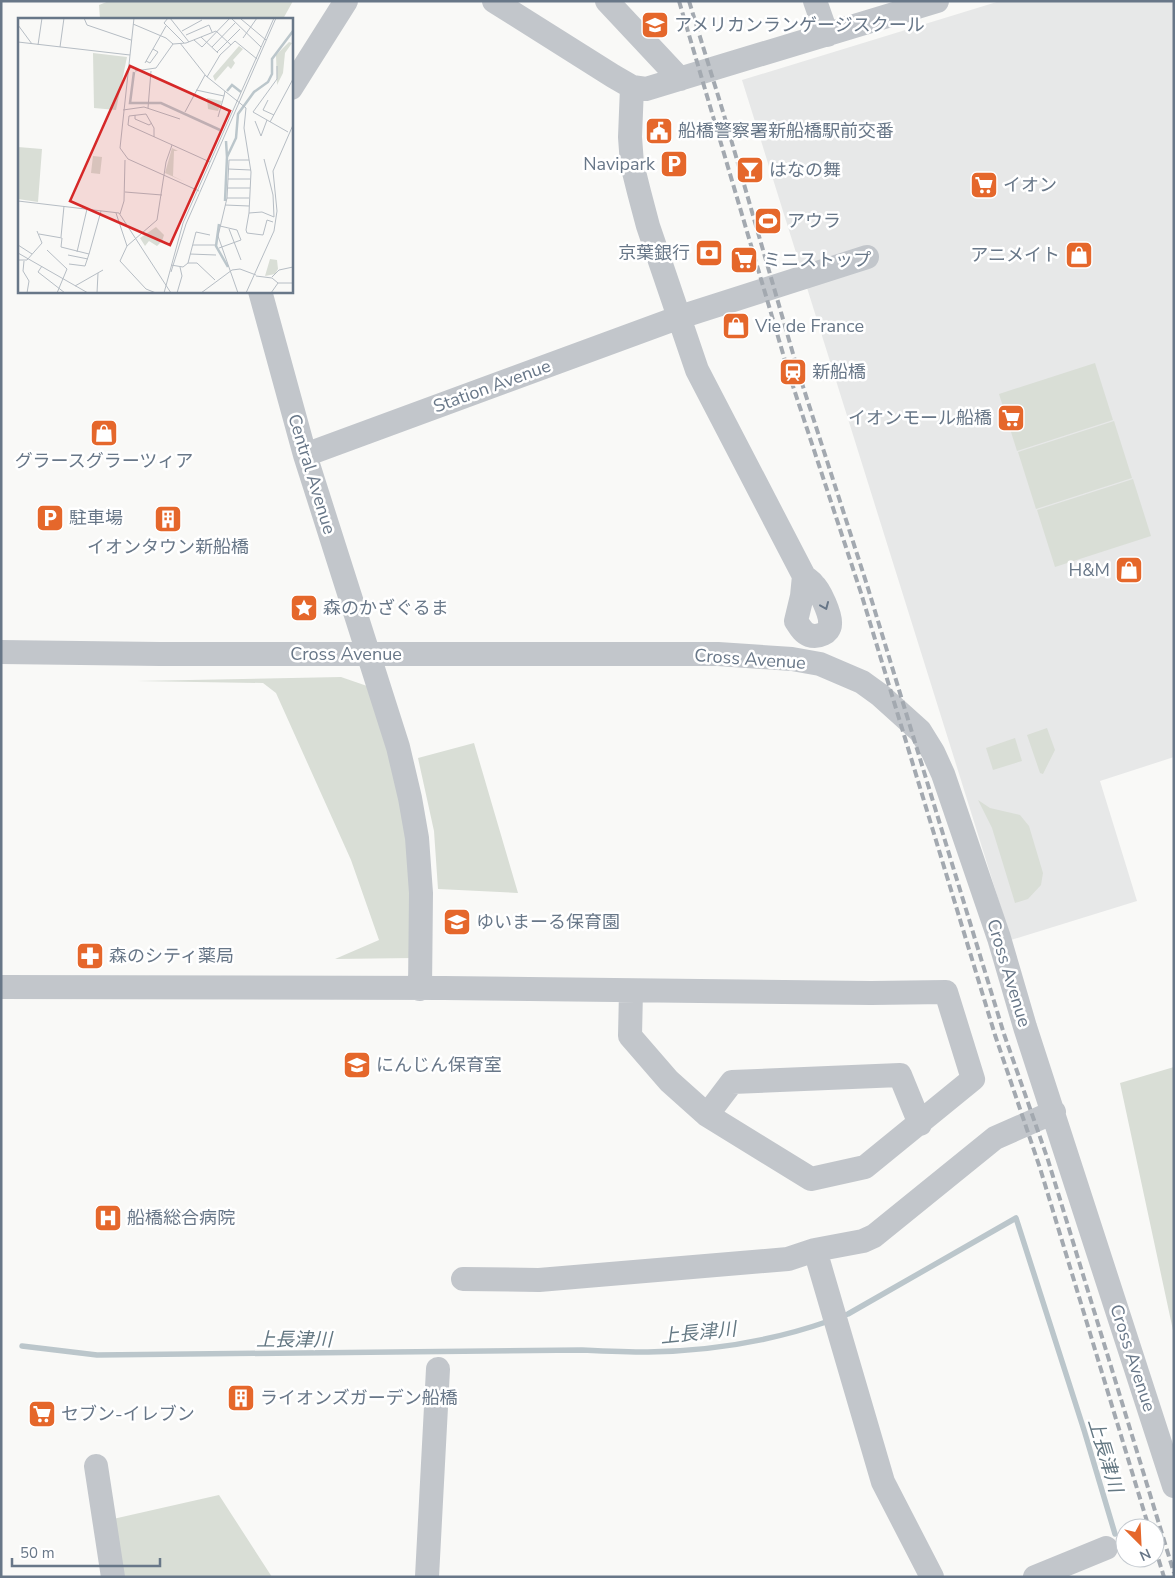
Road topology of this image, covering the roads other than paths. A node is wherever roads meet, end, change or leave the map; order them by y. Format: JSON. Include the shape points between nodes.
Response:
{"nodes":[{"id":1,"x":346,"y":1,"type":"edge"},
{"id":2,"x":494,"y":1,"type":"edge"},
{"id":3,"x":607,"y":1,"type":"edge"},
{"id":4,"x":816,"y":1,"type":"edge"},
{"id":5,"x":936,"y":1,"type":"edge"},
{"id":6,"x":827,"y":35,"type":"junction"},
{"id":7,"x":680,"y":79,"type":"junction"},
{"id":8,"x":292,"y":86,"type":"edge"},
{"id":9,"x":632,"y":87,"type":"junction"},
{"id":10,"x":867,"y":257,"type":"dead end"},
{"id":11,"x":260,"y":292,"type":"edge"},
{"id":12,"x":680,"y":317,"type":"junction"},
{"id":13,"x":305,"y":455,"type":"junction"},
{"id":14,"x":804,"y":576,"type":"dead end"},
{"id":15,"x":1,"y":652,"type":"edge"},
{"id":16,"x":369,"y":654,"type":"junction"},
{"id":17,"x":1,"y":987,"type":"edge"},
{"id":18,"x":420,"y":989,"type":"junction"},
{"id":19,"x":631,"y":990,"type":"junction"},
{"id":20,"x":1054,"y":1112,"type":"junction"},
{"id":21,"x":708,"y":1115,"type":"junction"},
{"id":22,"x":920,"y":1124,"type":"junction"},
{"id":23,"x":815,"y":1250,"type":"junction"},
{"id":24,"x":463,"y":1280,"type":"dead end"},
{"id":25,"x":438,"y":1369,"type":"dead end"},
{"id":26,"x":96,"y":1466,"type":"dead end"},
{"id":27,"x":1174,"y":1486,"type":"edge"},
{"id":28,"x":1106,"y":1548,"type":"dead end"},
{"id":29,"x":113,"y":1577,"type":"edge"},
{"id":30,"x":427,"y":1577,"type":"edge"},
{"id":31,"x":932,"y":1577,"type":"edge"},
{"id":32,"x":1036,"y":1577,"type":"edge"}],
"edges":[{"from":1,"to":8,"type":"street"},
{"from":2,"to":9,"type":"street"},
{"from":3,"to":7,"type":"street"},
{"from":4,"to":6,"type":"street"},
{"from":5,"to":6,"type":"street"},
{"from":6,"to":7,"type":"street"},
{"from":7,"to":9,"type":"street","via":[[646,89]]},
{"from":9,"to":12,"type":"street","via":[[632,164],[648,226]]},
{"from":10,"to":12,"type":"street","name":"Station Avenue"},
{"from":11,"to":13,"type":"street","name":"Central Avenue"},
{"from":12,"to":13,"type":"street","name":"Station Avenue"},
{"from":12,"to":14,"type":"street","via":[[697,370]]},
{"from":13,"to":16,"type":"street","name":"Central Avenue"},
{"from":15,"to":16,"type":"street","name":"Cross Avenue"},
{"from":16,"to":18,"type":"street","name":"Central Avenue","via":[[398,747],[417,838],[422,893]]},
{"from":16,"to":20,"type":"street","name":"Cross Avenue","via":[[718,654],[820,664],[862,682],[920,731],[934,752],[999,938]]},
{"from":17,"to":18,"type":"street"},
{"from":18,"to":19,"type":"street"},
{"from":19,"to":21,"type":"street","via":[[630,1036],[669,1080]]},
{"from":19,"to":22,"type":"street","via":[[946,992],[973,1079]]},
{"from":20,"to":23,"type":"street","via":[[995,1138],[874,1236]]},
{"from":20,"to":27,"type":"street","name":"Cross Avenue"},
{"from":21,"to":22,"type":"street","via":[[811,1179],[865,1167]]},
{"from":21,"to":22,"type":"street","via":[[732,1082],[900,1075]]},
{"from":23,"to":24,"type":"street","via":[[788,1259],[758,1262],[539,1280]]},
{"from":23,"to":31,"type":"street","via":[[883,1482]]},
{"from":25,"to":30,"type":"street"},
{"from":26,"to":29,"type":"street"},
{"from":28,"to":32,"type":"street"}]}
